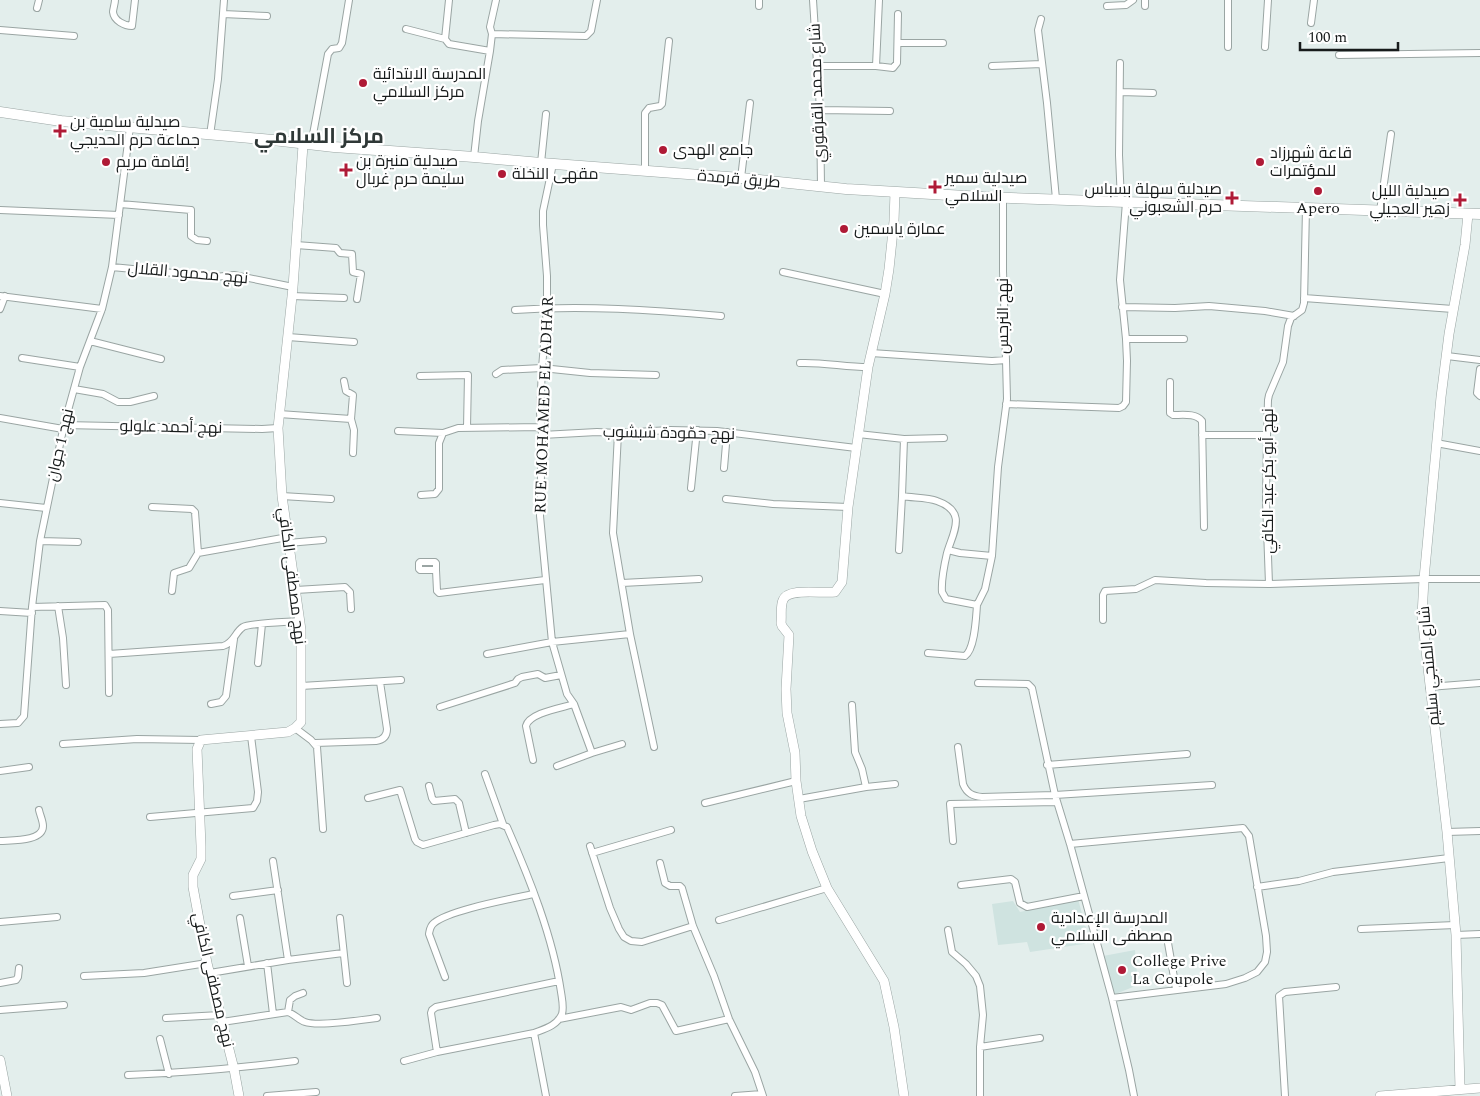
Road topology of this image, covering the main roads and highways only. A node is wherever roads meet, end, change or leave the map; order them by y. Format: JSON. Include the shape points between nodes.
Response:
{"nodes":[{"id":1,"x":0,"y":112,"type":"edge"},
{"id":2,"x":1480,"y":214,"type":"edge"}],
"edges":[{"from":1,"to":2,"type":"main road","name":"طريق قرمدة","via":[[61,122],[307,145],[894,192]]}]}
